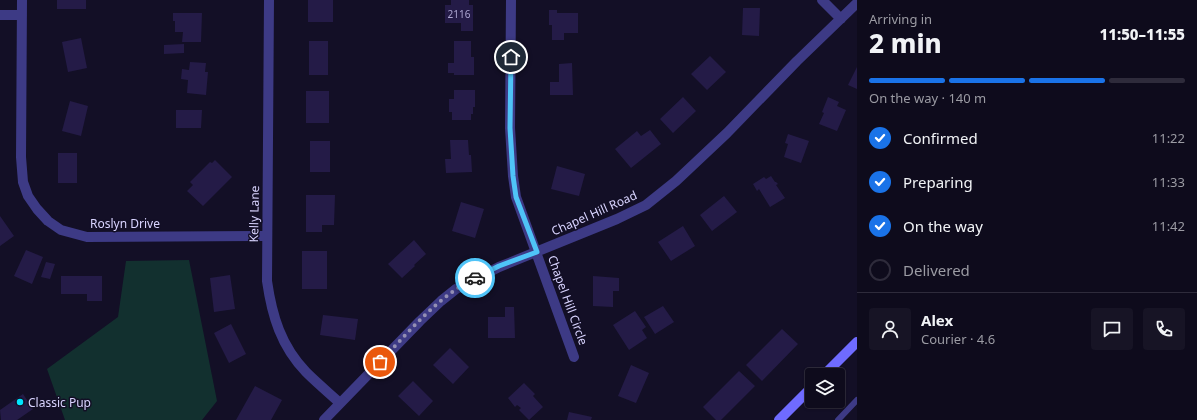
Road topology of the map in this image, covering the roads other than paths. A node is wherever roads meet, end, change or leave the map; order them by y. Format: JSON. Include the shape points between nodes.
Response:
{"nodes":[{"id":1,"x":22,"y":0,"type":"edge"},
{"id":2,"x":269,"y":0,"type":"edge"},
{"id":3,"x":511,"y":0,"type":"edge"},
{"id":4,"x":822,"y":0,"type":"edge"},
{"id":5,"x":857,"y":3,"type":"edge"},
{"id":6,"x":0,"y":15,"type":"edge"},
{"id":7,"x":22,"y":15,"type":"junction"},
{"id":8,"x":841,"y":19,"type":"junction"},
{"id":9,"x":267,"y":236,"type":"junction"},
{"id":10,"x":537,"y":252,"type":"junction"},
{"id":11,"x":857,"y":342,"type":"edge"},
{"id":12,"x":574,"y":357,"type":"dead end"},
{"id":13,"x":831,"y":368,"type":"edge"},
{"id":14,"x":805,"y":394,"type":"edge"},
{"id":15,"x":857,"y":400,"type":"edge"},
{"id":16,"x":340,"y":404,"type":"junction"},
{"id":17,"x":324,"y":420,"type":"edge"},
{"id":18,"x":779,"y":420,"type":"edge"},
{"id":19,"x":838,"y":420,"type":"edge"}],
"edges":[{"from":1,"to":7,"type":"street","name":"Roslyn Drive"},
{"from":2,"to":9,"type":"street","name":"Kelly Lane"},
{"from":3,"to":10,"type":"street","name":"Chapel Hill Circle","via":[[510,128],[513,176],[516,197]]},
{"from":4,"to":8,"type":"street"},
{"from":5,"to":8,"type":"street","name":"Chapel Hill Road"},
{"from":6,"to":7,"type":"street"},
{"from":7,"to":9,"type":"street","name":"Roslyn Drive","via":[[23,182],[28,196],[48,221],[61,230],[87,237]]},
{"from":8,"to":10,"type":"street","name":"Chapel Hill Road","via":[[676,181],[646,204],[617,219]]},
{"from":9,"to":16,"type":"street","name":"Kelly Lane","via":[[266,281],[270,306],[278,328],[288,349],[306,372]]},
{"from":10,"to":12,"type":"street","name":"Chapel Hill Circle"},
{"from":10,"to":16,"type":"street","name":"Chapel Hill Road","via":[[499,266],[456,289],[420,321]]},
{"from":11,"to":13,"type":"main road"},
{"from":14,"to":18,"type":"main road"},
{"from":15,"to":19,"type":"lane"},
{"from":16,"to":17,"type":"street","name":"Chapel Hill Road"}]}
